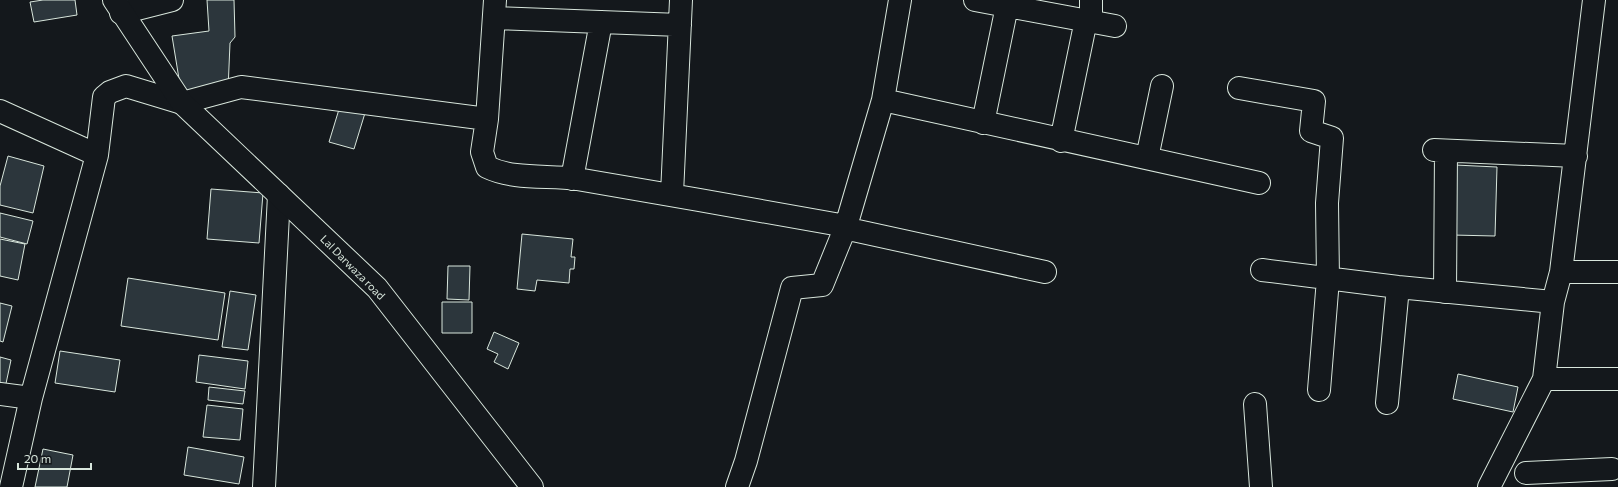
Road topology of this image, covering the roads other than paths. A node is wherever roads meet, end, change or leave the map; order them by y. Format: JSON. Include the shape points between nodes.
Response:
{"nodes":[{"id":1,"x":172,"y":0,"type":"edge"},
{"id":2,"x":681,"y":0,"type":"edge"},
{"id":3,"x":900,"y":0,"type":"edge"},
{"id":4,"x":975,"y":0,"type":"edge"},
{"id":5,"x":1594,"y":0,"type":"edge"},
{"id":6,"x":118,"y":6,"type":"edge"},
{"id":7,"x":1007,"y":6,"type":"junction"},
{"id":8,"x":495,"y":9,"type":"edge"},
{"id":9,"x":1089,"y":14,"type":"edge"},
{"id":10,"x":601,"y":22,"type":"junction"},
{"id":11,"x":680,"y":25,"type":"junction"},
{"id":12,"x":1115,"y":26,"type":"dead end"},
{"id":13,"x":1162,"y":86,"type":"dead end"},
{"id":14,"x":1239,"y":88,"type":"dead end"},
{"id":15,"x":883,"y":100,"type":"junction"},
{"id":16,"x":182,"y":103,"type":"junction"},
{"id":17,"x":0,"y":110,"type":"edge"},
{"id":18,"x":487,"y":119,"type":"junction"},
{"id":19,"x":983,"y":123,"type":"junction"},
{"id":20,"x":1061,"y":141,"type":"junction"},
{"id":21,"x":97,"y":155,"type":"junction"},
{"id":22,"x":1576,"y":156,"type":"junction"},
{"id":23,"x":1147,"y":158,"type":"junction"},
{"id":24,"x":572,"y":179,"type":"junction"},
{"id":25,"x":1259,"y":183,"type":"dead end"},
{"id":26,"x":672,"y":194,"type":"junction"},
{"id":27,"x":279,"y":195,"type":"junction"},
{"id":28,"x":846,"y":226,"type":"junction"},
{"id":29,"x":1262,"y":270,"type":"dead end"},
{"id":30,"x":1045,"y":272,"type":"dead end"},
{"id":31,"x":1561,"y":272,"type":"junction"},
{"id":32,"x":1618,"y":272,"type":"edge"},
{"id":33,"x":1328,"y":279,"type":"junction"},
{"id":34,"x":1398,"y":287,"type":"junction"},
{"id":35,"x":1445,"y":292,"type":"junction"},
{"id":36,"x":1553,"y":302,"type":"junction"},
{"id":37,"x":1544,"y":379,"type":"junction"},
{"id":38,"x":1618,"y":380,"type":"edge"},
{"id":39,"x":1319,"y":390,"type":"dead end"},
{"id":40,"x":0,"y":394,"type":"edge"},
{"id":41,"x":31,"y":398,"type":"junction"},
{"id":42,"x":1387,"y":403,"type":"dead end"},
{"id":43,"x":1255,"y":404,"type":"dead end"},
{"id":44,"x":1518,"y":431,"type":"junction"},
{"id":45,"x":1612,"y":469,"type":"dead end"},
{"id":46,"x":1527,"y":480,"type":"edge"},
{"id":47,"x":529,"y":486,"type":"edge"},
{"id":48,"x":11,"y":487,"type":"edge"},
{"id":49,"x":264,"y":487,"type":"edge"},
{"id":50,"x":738,"y":487,"type":"edge"},
{"id":51,"x":1261,"y":487,"type":"edge"},
{"id":52,"x":1489,"y":487,"type":"edge"}],
"edges":[{"from":1,"to":6,"type":"street"},
{"from":2,"to":11,"type":"street"},
{"from":3,"to":15,"type":"street"},
{"from":4,"to":7,"type":"street"},
{"from":5,"to":22,"type":"street"},
{"from":6,"to":16,"type":"street"},
{"from":7,"to":9,"type":"street"},
{"from":7,"to":19,"type":"street"},
{"from":8,"to":10,"type":"street"},
{"from":8,"to":18,"type":"street"},
{"from":9,"to":12,"type":"street"},
{"from":9,"to":20,"type":"street"},
{"from":10,"to":11,"type":"street"},
{"from":10,"to":24,"type":"street"},
{"from":11,"to":26,"type":"street"},
{"from":13,"to":23,"type":"street"},
{"from":14,"to":33,"type":"street","via":[[1314,101],[1311,131],[1332,138],[1327,203]]},
{"from":15,"to":19,"type":"street"},
{"from":15,"to":28,"type":"street"},
{"from":16,"to":18,"type":"street","via":[[241,87]]},
{"from":16,"to":21,"type":"street","via":[[126,86],[110,92],[104,97]]},
{"from":16,"to":27,"type":"street","name":"Lal Darwaza road"},
{"from":17,"to":21,"type":"street"},
{"from":18,"to":24,"type":"street","via":[[482,152],[487,167],[499,173]]},
{"from":19,"to":20,"type":"street"},
{"from":20,"to":23,"type":"street"},
{"from":21,"to":41,"type":"street"},
{"from":22,"to":31,"type":"street"},
{"from":22,"to":35,"type":"street","via":[[1440,150]]},
{"from":23,"to":25,"type":"street"},
{"from":24,"to":26,"type":"street"},
{"from":26,"to":28,"type":"street"},
{"from":27,"to":47,"type":"street","name":"Lal Darwaza road","via":[[377,288]]},
{"from":27,"to":49,"type":"street"},
{"from":28,"to":30,"type":"street","via":[[853,230]]},
{"from":28,"to":50,"type":"street","via":[[822,285],[792,288]]},
{"from":29,"to":33,"type":"street"},
{"from":31,"to":32,"type":"street"},
{"from":31,"to":36,"type":"street"},
{"from":33,"to":34,"type":"street"},
{"from":33,"to":39,"type":"street"},
{"from":34,"to":35,"type":"street"},
{"from":34,"to":42,"type":"street"},
{"from":35,"to":36,"type":"street"},
{"from":36,"to":37,"type":"street"},
{"from":37,"to":38,"type":"street"},
{"from":37,"to":44,"type":"street"},
{"from":40,"to":41,"type":"street"},
{"from":41,"to":48,"type":"street"},
{"from":43,"to":51,"type":"street"},
{"from":44,"to":46,"type":"street"},
{"from":44,"to":52,"type":"street"},
{"from":45,"to":46,"type":"street"}]}
